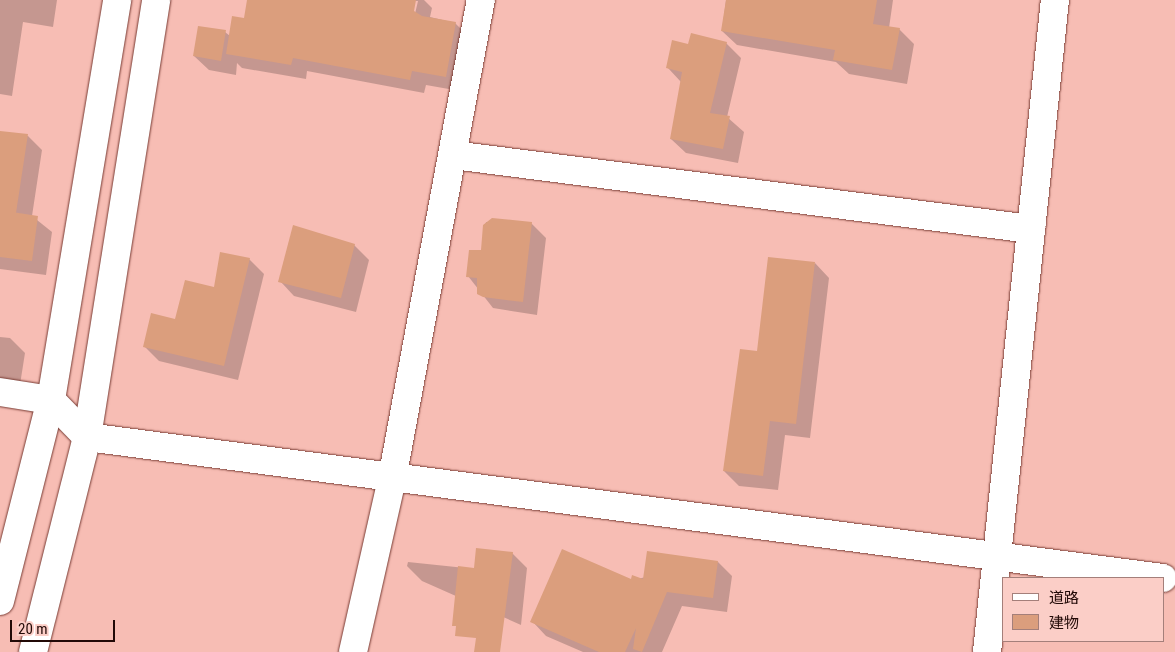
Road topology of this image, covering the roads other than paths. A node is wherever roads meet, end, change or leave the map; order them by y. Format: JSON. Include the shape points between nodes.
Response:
{"nodes":[{"id":1,"x":117,"y":0,"type":"edge"},
{"id":2,"x":156,"y":0,"type":"edge"},
{"id":3,"x":481,"y":0,"type":"edge"},
{"id":4,"x":1055,"y":0,"type":"edge"},
{"id":5,"x":452,"y":154,"type":"junction"},
{"id":6,"x":1031,"y":229,"type":"junction"},
{"id":7,"x":0,"y":392,"type":"edge"},
{"id":8,"x":51,"y":400,"type":"junction"},
{"id":9,"x":87,"y":436,"type":"junction"},
{"id":10,"x":392,"y":479,"type":"junction"},
{"id":11,"x":998,"y":556,"type":"junction"},
{"id":12,"x":1156,"y":577,"type":"edge"},
{"id":13,"x":0,"y":601,"type":"edge"},
{"id":14,"x":33,"y":652,"type":"edge"},
{"id":15,"x":352,"y":652,"type":"edge"},
{"id":16,"x":987,"y":652,"type":"edge"}],
"edges":[{"from":1,"to":8,"type":"street"},
{"from":2,"to":9,"type":"street"},
{"from":3,"to":5,"type":"street"},
{"from":4,"to":6,"type":"street"},
{"from":5,"to":6,"type":"street"},
{"from":5,"to":10,"type":"street"},
{"from":6,"to":11,"type":"street"},
{"from":7,"to":8,"type":"street"},
{"from":8,"to":9,"type":"street"},
{"from":8,"to":13,"type":"street"},
{"from":9,"to":10,"type":"street"},
{"from":9,"to":14,"type":"street"},
{"from":10,"to":11,"type":"street"},
{"from":10,"to":15,"type":"street"},
{"from":11,"to":12,"type":"street"},
{"from":11,"to":16,"type":"street"}]}
